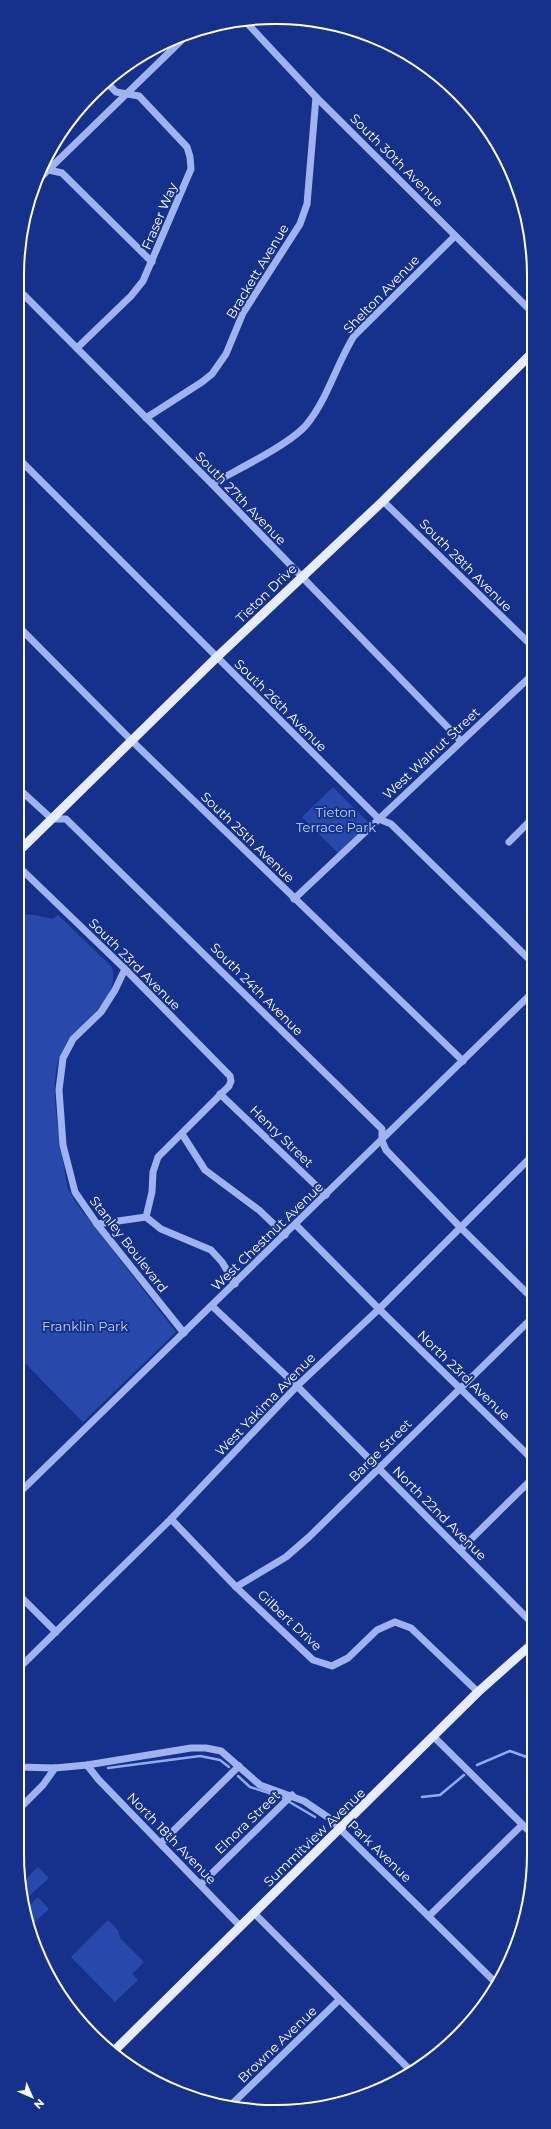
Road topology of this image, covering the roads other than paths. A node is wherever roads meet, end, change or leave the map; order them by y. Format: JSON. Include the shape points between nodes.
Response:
{"nodes":[{"id":1,"x":249,"y":26,"type":"edge"},
{"id":2,"x":179,"y":43,"type":"edge"},
{"id":3,"x":110,"y":86,"type":"edge"},
{"id":4,"x":128,"y":94,"type":"junction"},
{"id":5,"x":316,"y":97,"type":"junction"},
{"id":6,"x":49,"y":166,"type":"edge"},
{"id":7,"x":48,"y":168,"type":"edge"},
{"id":8,"x":455,"y":236,"type":"junction"},
{"id":9,"x":152,"y":262,"type":"junction"},
{"id":10,"x":24,"y":295,"type":"edge"},
{"id":11,"x":527,"y":307,"type":"edge"},
{"id":12,"x":77,"y":348,"type":"junction"},
{"id":13,"x":527,"y":358,"type":"edge"},
{"id":14,"x":146,"y":418,"type":"junction"},
{"id":15,"x":24,"y":464,"type":"edge"},
{"id":16,"x":212,"y":484,"type":"junction"},
{"id":17,"x":383,"y":501,"type":"junction"},
{"id":18,"x":301,"y":577,"type":"junction"},
{"id":19,"x":24,"y":632,"type":"edge"},
{"id":20,"x":527,"y":641,"type":"edge"},
{"id":21,"x":216,"y":658,"type":"junction"},
{"id":22,"x":527,"y":680,"type":"edge"},
{"id":23,"x":132,"y":741,"type":"junction"},
{"id":24,"x":461,"y":741,"type":"junction"},
{"id":25,"x":24,"y":793,"type":"edge"},
{"id":26,"x":379,"y":818,"type":"junction"},
{"id":27,"x":52,"y":819,"type":"junction"},
{"id":28,"x":527,"y":824,"type":"edge"},
{"id":29,"x":509,"y":842,"type":"dead end"},
{"id":30,"x":24,"y":846,"type":"edge"},
{"id":31,"x":24,"y":872,"type":"edge"},
{"id":32,"x":294,"y":899,"type":"junction"},
{"id":33,"x":527,"y":957,"type":"edge"},
{"id":34,"x":125,"y":969,"type":"junction"},
{"id":35,"x":527,"y":998,"type":"edge"},
{"id":36,"x":462,"y":1061,"type":"junction"},
{"id":37,"x":220,"y":1094,"type":"junction"},
{"id":38,"x":182,"y":1134,"type":"junction"},
{"id":39,"x":382,"y":1141,"type":"junction"},
{"id":40,"x":527,"y":1161,"type":"edge"},
{"id":41,"x":326,"y":1195,"type":"junction"},
{"id":42,"x":146,"y":1217,"type":"junction"},
{"id":43,"x":96,"y":1224,"type":"junction"},
{"id":44,"x":296,"y":1224,"type":"junction"},
{"id":45,"x":460,"y":1227,"type":"junction"},
{"id":46,"x":285,"y":1235,"type":"junction"},
{"id":47,"x":235,"y":1284,"type":"junction"},
{"id":48,"x":527,"y":1293,"type":"edge"},
{"id":49,"x":212,"y":1306,"type":"junction"},
{"id":50,"x":378,"y":1309,"type":"junction"},
{"id":51,"x":527,"y":1323,"type":"edge"},
{"id":52,"x":184,"y":1333,"type":"junction"},
{"id":53,"x":297,"y":1386,"type":"junction"},
{"id":54,"x":460,"y":1388,"type":"junction"},
{"id":55,"x":527,"y":1453,"type":"edge"},
{"id":56,"x":379,"y":1469,"type":"junction"},
{"id":57,"x":527,"y":1484,"type":"edge"},
{"id":58,"x":24,"y":1489,"type":"edge"},
{"id":59,"x":171,"y":1519,"type":"junction"},
{"id":60,"x":460,"y":1550,"type":"junction"},
{"id":61,"x":236,"y":1587,"type":"junction"},
{"id":62,"x":24,"y":1600,"type":"edge"},
{"id":63,"x":527,"y":1618,"type":"edge"},
{"id":64,"x":56,"y":1632,"type":"junction"},
{"id":65,"x":527,"y":1648,"type":"edge"},
{"id":66,"x":24,"y":1663,"type":"edge"},
{"id":67,"x":478,"y":1692,"type":"junction"},
{"id":68,"x":434,"y":1737,"type":"junction"},
{"id":69,"x":87,"y":1765,"type":"junction"},
{"id":70,"x":240,"y":1766,"type":"junction"},
{"id":71,"x":24,"y":1767,"type":"edge"},
{"id":72,"x":55,"y":1768,"type":"junction"},
{"id":73,"x":289,"y":1798,"type":"junction"},
{"id":74,"x":24,"y":1804,"type":"edge"},
{"id":75,"x":522,"y":1825,"type":"junction"},
{"id":76,"x":341,"y":1830,"type":"junction"},
{"id":77,"x":527,"y":1830,"type":"edge"},
{"id":78,"x":161,"y":1844,"type":"junction"},
{"id":79,"x":201,"y":1884,"type":"junction"},
{"id":80,"x":254,"y":1913,"type":"junction"},
{"id":81,"x":429,"y":1916,"type":"junction"},
{"id":82,"x":240,"y":1926,"type":"junction"},
{"id":83,"x":493,"y":1980,"type":"edge"},
{"id":84,"x":339,"y":2000,"type":"junction"},
{"id":85,"x":116,"y":2048,"type":"edge"},
{"id":86,"x":407,"y":2067,"type":"edge"},
{"id":87,"x":235,"y":2102,"type":"edge"}],
"edges":[{"from":1,"to":5,"type":"street","name":"South 30th Avenue"},
{"from":2,"to":4,"type":"street"},
{"from":3,"to":4,"type":"street","name":"Fraser Way","via":[[116,92]]},
{"from":4,"to":6,"type":"street"},
{"from":4,"to":9,"type":"street","name":"Fraser Way","via":[[139,96],[179,137],[187,147],[190,157],[187,181]]},
{"from":5,"to":8,"type":"street","name":"South 30th Avenue"},
{"from":5,"to":14,"type":"street","name":"Brackett Avenue","via":[[307,204],[300,224],[243,313],[226,354],[212,374]]},
{"from":7,"to":9,"type":"street","via":[[62,173]]},
{"from":8,"to":11,"type":"street","name":"South 30th Avenue"},
{"from":8,"to":16,"type":"street","name":"Shelton Avenue","via":[[354,336],[315,412],[302,431]]},
{"from":9,"to":12,"type":"street","name":"Fraser Way","via":[[131,296]]},
{"from":10,"to":12,"type":"street","name":"South 27th Avenue"},
{"from":12,"to":14,"type":"street","name":"South 27th Avenue"},
{"from":13,"to":17,"type":"main road","name":"Tieton Drive"},
{"from":14,"to":16,"type":"street","name":"South 27th Avenue"},
{"from":15,"to":21,"type":"street","name":"South 26th Avenue"},
{"from":16,"to":18,"type":"street","name":"South 27th Avenue"},
{"from":17,"to":18,"type":"main road","name":"Tieton Drive"},
{"from":17,"to":20,"type":"street","name":"South 28th Avenue"},
{"from":18,"to":21,"type":"main road","name":"Tieton Drive"},
{"from":18,"to":24,"type":"street","name":"South 27th Avenue"},
{"from":19,"to":23,"type":"street","name":"South 25th Avenue"},
{"from":21,"to":23,"type":"main road","name":"Tieton Drive"},
{"from":21,"to":26,"type":"street","name":"South 26th Avenue"},
{"from":22,"to":24,"type":"street","name":"West Walnut Street"},
{"from":23,"to":27,"type":"main road","name":"Tieton Drive"},
{"from":23,"to":32,"type":"street","name":"South 25th Avenue"},
{"from":24,"to":26,"type":"street","name":"West Walnut Street"},
{"from":25,"to":27,"type":"street","name":"South 24th Avenue"},
{"from":26,"to":32,"type":"street","name":"West Walnut Street"},
{"from":26,"to":33,"type":"street","name":"South 26th Avenue","via":[[391,824]]},
{"from":27,"to":30,"type":"main road","name":"Tieton Drive"},
{"from":27,"to":39,"type":"street","name":"South 24th Avenue","via":[[66,819],[382,1129]]},
{"from":28,"to":29,"type":"street"},
{"from":31,"to":34,"type":"street","name":"South 23rd Avenue"},
{"from":32,"to":36,"type":"street","name":"South 25th Avenue"},
{"from":34,"to":37,"type":"street","name":"South 23rd Avenue","via":[[230,1076],[231,1081]]},
{"from":34,"to":43,"type":"street","name":"Stanley Boulevard","via":[[101,1012],[73,1039],[63,1058],[59,1090],[63,1145],[75,1192]]},
{"from":35,"to":36,"type":"street","name":"West Chestnut Avenue"},
{"from":36,"to":39,"type":"street","name":"West Chestnut Avenue"},
{"from":37,"to":38,"type":"street"},
{"from":37,"to":41,"type":"street","name":"Henry Street"},
{"from":38,"to":42,"type":"street","via":[[158,1157]]},
{"from":38,"to":46,"type":"street","via":[[205,1170],[259,1210]]},
{"from":39,"to":41,"type":"street","name":"West Chestnut Avenue"},
{"from":39,"to":45,"type":"street","name":"South 24th Avenue","via":[[386,1150]]},
{"from":40,"to":45,"type":"street","name":"West Yakima Avenue"},
{"from":41,"to":44,"type":"street","name":"West Chestnut Avenue"},
{"from":42,"to":43,"type":"street"},
{"from":42,"to":47,"type":"street","via":[[161,1229],[211,1250],[222,1262]]},
{"from":43,"to":52,"type":"street","name":"Stanley Boulevard"},
{"from":44,"to":46,"type":"street","name":"West Chestnut Avenue"},
{"from":44,"to":50,"type":"street"},
{"from":45,"to":48,"type":"street","name":"South 24th Avenue"},
{"from":45,"to":50,"type":"street","name":"West Yakima Avenue"},
{"from":46,"to":47,"type":"street","name":"West Chestnut Avenue"},
{"from":47,"to":49,"type":"street","name":"West Chestnut Avenue"},
{"from":49,"to":52,"type":"street","name":"West Chestnut Avenue"},
{"from":49,"to":53,"type":"street","name":"North 22nd Avenue"},
{"from":50,"to":53,"type":"street","name":"West Yakima Avenue"},
{"from":50,"to":54,"type":"street","name":"North 23rd Avenue"},
{"from":51,"to":54,"type":"street","name":"Barge Street"},
{"from":52,"to":58,"type":"street","name":"West Chestnut Avenue"},
{"from":53,"to":56,"type":"street","name":"North 22nd Avenue"},
{"from":53,"to":59,"type":"street","name":"West Yakima Avenue"},
{"from":54,"to":55,"type":"street","name":"North 23rd Avenue"},
{"from":54,"to":56,"type":"street","name":"Barge Street"},
{"from":56,"to":60,"type":"street","name":"North 22nd Avenue"},
{"from":56,"to":61,"type":"street","name":"Barge Street","via":[[286,1557]]},
{"from":57,"to":60,"type":"street"},
{"from":59,"to":61,"type":"street","name":"Gilbert Drive"},
{"from":59,"to":64,"type":"street","name":"West Yakima Avenue"},
{"from":60,"to":63,"type":"street","name":"North 22nd Avenue"},
{"from":61,"to":67,"type":"street","name":"Gilbert Drive","via":[[313,1660],[332,1666],[348,1658],[377,1630],[395,1622],[411,1628]]},
{"from":62,"to":64,"type":"street"},
{"from":64,"to":66,"type":"street","name":"West Yakima Avenue"},
{"from":65,"to":67,"type":"main road","name":"Summitview Avenue"},
{"from":67,"to":68,"type":"main road","name":"Summitview Avenue"},
{"from":68,"to":75,"type":"street"},
{"from":68,"to":76,"type":"main road","name":"Summitview Avenue"},
{"from":69,"to":70,"type":"street","name":"Park Avenue","via":[[191,1748],[206,1748],[221,1751]]},
{"from":69,"to":72,"type":"street","name":"Park Avenue"},
{"from":69,"to":78,"type":"street","name":"North 18th Avenue"},
{"from":70,"to":73,"type":"street","name":"Park Avenue","via":[[260,1785]]},
{"from":70,"to":78,"type":"street"},
{"from":71,"to":72,"type":"street","name":"Park Avenue"},
{"from":72,"to":74,"type":"street"},
{"from":73,"to":76,"type":"street","name":"Park Avenue","via":[[318,1810]]},
{"from":73,"to":79,"type":"street","name":"Elnora Street"},
{"from":75,"to":77,"type":"street"},
{"from":75,"to":81,"type":"street"},
{"from":76,"to":80,"type":"main road","name":"Summitview Avenue"},
{"from":76,"to":81,"type":"street","name":"Park Avenue"},
{"from":78,"to":79,"type":"street","name":"North 18th Avenue"},
{"from":79,"to":82,"type":"street","name":"North 18th Avenue"},
{"from":80,"to":82,"type":"main road","name":"Summitview Avenue"},
{"from":80,"to":84,"type":"street"},
{"from":81,"to":83,"type":"street","name":"Park Avenue"},
{"from":82,"to":85,"type":"main road","name":"Summitview Avenue"},
{"from":84,"to":86,"type":"street"},
{"from":84,"to":87,"type":"street","name":"Browne Avenue"}]}
